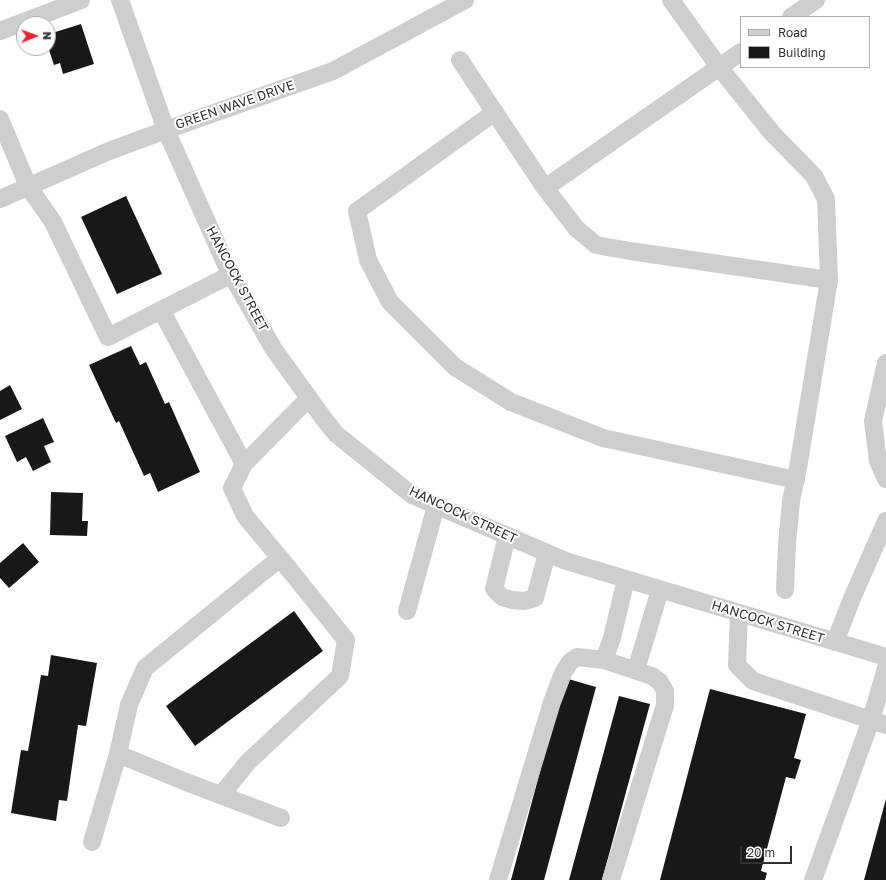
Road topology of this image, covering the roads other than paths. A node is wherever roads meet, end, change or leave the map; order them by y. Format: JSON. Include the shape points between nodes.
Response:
{"nodes":[{"id":1,"x":81,"y":0,"type":"edge"},
{"id":2,"x":120,"y":0,"type":"edge"},
{"id":3,"x":671,"y":0,"type":"edge"},
{"id":4,"x":816,"y":0,"type":"edge"},
{"id":5,"x":461,"y":1,"type":"edge"},
{"id":6,"x":792,"y":16,"type":"edge"},
{"id":7,"x":0,"y":31,"type":"edge"},
{"id":8,"x":740,"y":53,"type":"edge"},
{"id":9,"x":460,"y":60,"type":"dead end"},
{"id":10,"x":719,"y":67,"type":"junction"},
{"id":11,"x":495,"y":112,"type":"junction"},
{"id":12,"x":0,"y":119,"type":"edge"},
{"id":13,"x":166,"y":130,"type":"junction"},
{"id":14,"x":28,"y":186,"type":"junction"},
{"id":15,"x":545,"y":188,"type":"junction"},
{"id":16,"x":0,"y":199,"type":"edge"},
{"id":17,"x":232,"y":274,"type":"junction"},
{"id":18,"x":829,"y":280,"type":"junction"},
{"id":19,"x":161,"y":310,"type":"junction"},
{"id":20,"x":886,"y":363,"type":"edge"},
{"id":21,"x":309,"y":398,"type":"junction"},
{"id":22,"x":244,"y":464,"type":"junction"},
{"id":23,"x":886,"y":479,"type":"edge"},
{"id":24,"x":796,"y":480,"type":"junction"},
{"id":25,"x":436,"y":506,"type":"junction"},
{"id":26,"x":886,"y":521,"type":"edge"},
{"id":27,"x":507,"y":536,"type":"junction"},
{"id":28,"x":547,"y":553,"type":"junction"},
{"id":29,"x":280,"y":558,"type":"junction"},
{"id":30,"x":626,"y":579,"type":"junction"},
{"id":31,"x":660,"y":590,"type":"junction"},
{"id":32,"x":785,"y":590,"type":"dead end"},
{"id":33,"x":407,"y":611,"type":"dead end"},
{"id":34,"x":740,"y":613,"type":"junction"},
{"id":35,"x":836,"y":642,"type":"junction"},
{"id":36,"x":886,"y":657,"type":"edge"},
{"id":37,"x":604,"y":660,"type":"junction"},
{"id":38,"x":886,"y":668,"type":"edge"},
{"id":39,"x":636,"y":670,"type":"junction"},
{"id":40,"x":879,"y":722,"type":"edge"},
{"id":41,"x":118,"y":754,"type":"junction"},
{"id":42,"x":221,"y":795,"type":"junction"},
{"id":43,"x":281,"y":818,"type":"dead end"},
{"id":44,"x":92,"y":842,"type":"dead end"},
{"id":45,"x":498,"y":880,"type":"edge"},
{"id":46,"x":611,"y":880,"type":"edge"},
{"id":47,"x":813,"y":880,"type":"edge"}],
"edges":[{"from":1,"to":7,"type":"street"},
{"from":2,"to":13,"type":"street","name":"HANCOCK STREET"},
{"from":3,"to":10,"type":"street"},
{"from":4,"to":6,"type":"street"},
{"from":5,"to":13,"type":"street","name":"GREEN WAVE DRIVE","via":[[333,71]]},
{"from":8,"to":10,"type":"street"},
{"from":9,"to":11,"type":"street"},
{"from":10,"to":15,"type":"street"},
{"from":10,"to":18,"type":"street","via":[[772,133],[814,176],[826,199]]},
{"from":11,"to":15,"type":"street"},
{"from":11,"to":24,"type":"street","via":[[357,211],[368,260],[390,302],[455,367],[511,402],[604,438]]},
{"from":12,"to":14,"type":"street"},
{"from":13,"to":14,"type":"street","name":"GREEN WAVE DRIVE"},
{"from":13,"to":17,"type":"street","name":"HANCOCK STREET"},
{"from":14,"to":16,"type":"street","name":"GREEN WAVE DRIVE"},
{"from":14,"to":19,"type":"street","via":[[53,222],[108,337]]},
{"from":15,"to":18,"type":"street","via":[[576,228],[596,245]]},
{"from":17,"to":19,"type":"street"},
{"from":17,"to":21,"type":"street","name":"HANCOCK STREET","via":[[274,348]]},
{"from":18,"to":24,"type":"street"},
{"from":19,"to":22,"type":"street"},
{"from":20,"to":23,"type":"street","via":[[873,421],[878,461]]},
{"from":21,"to":22,"type":"street"},
{"from":21,"to":25,"type":"street","name":"HANCOCK STREET","via":[[336,434],[412,495]]},
{"from":22,"to":29,"type":"street","via":[[232,488],[245,516]]},
{"from":24,"to":32,"type":"street","via":[[787,544]]},
{"from":25,"to":27,"type":"street","name":"HANCOCK STREET"},
{"from":25,"to":33,"type":"street"},
{"from":26,"to":35,"type":"street"},
{"from":27,"to":28,"type":"street","name":"HANCOCK STREET"},
{"from":27,"to":28,"type":"street","via":[[494,589],[502,597],[524,601],[535,598]]},
{"from":28,"to":30,"type":"street","name":"HANCOCK STREET"},
{"from":29,"to":41,"type":"street","via":[[145,668],[130,705]]},
{"from":29,"to":42,"type":"street","via":[[346,640],[340,676],[248,762]]},
{"from":30,"to":31,"type":"street","name":"HANCOCK STREET"},
{"from":30,"to":37,"type":"street"},
{"from":31,"to":34,"type":"street","name":"HANCOCK STREET"},
{"from":31,"to":39,"type":"street"},
{"from":34,"to":35,"type":"street","name":"HANCOCK STREET"},
{"from":34,"to":40,"type":"street","via":[[737,665],[753,681]]},
{"from":35,"to":36,"type":"street","name":"HANCOCK STREET"},
{"from":37,"to":39,"type":"street"},
{"from":37,"to":45,"type":"street","via":[[577,657],[563,673]]},
{"from":38,"to":40,"type":"street"},
{"from":39,"to":46,"type":"street","via":[[660,682],[665,691],[665,705]]},
{"from":40,"to":47,"type":"street"},
{"from":41,"to":42,"type":"street"},
{"from":41,"to":44,"type":"street"},
{"from":42,"to":43,"type":"street"}]}
